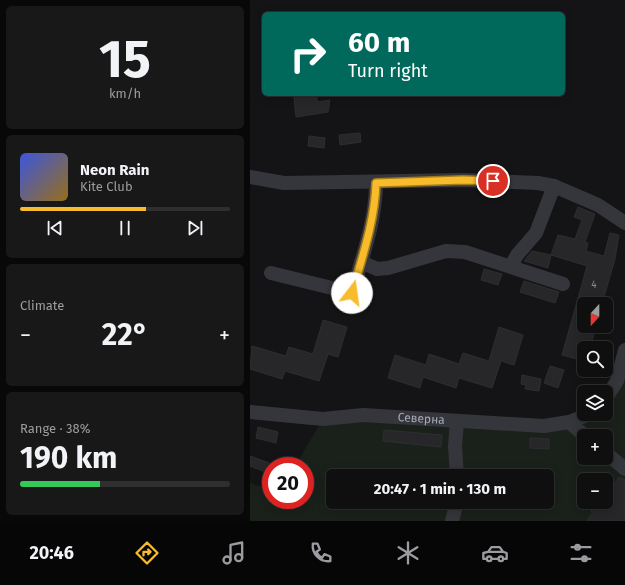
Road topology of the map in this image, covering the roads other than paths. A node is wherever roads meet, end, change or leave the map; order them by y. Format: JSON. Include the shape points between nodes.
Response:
{"nodes":[{"id":1,"x":250,"y":176,"type":"edge"},
{"id":2,"x":376,"y":183,"type":"junction"},
{"id":3,"x":554,"y":186,"type":"junction"},
{"id":4,"x":625,"y":223,"type":"edge"},
{"id":5,"x":361,"y":262,"type":"junction"},
{"id":6,"x":511,"y":266,"type":"junction"},
{"id":7,"x":271,"y":273,"type":"dead end"},
{"id":8,"x":563,"y":284,"type":"dead end"},
{"id":9,"x":625,"y":350,"type":"edge"},
{"id":10,"x":613,"y":387,"type":"edge"},
{"id":11,"x":250,"y":412,"type":"edge"},
{"id":12,"x":577,"y":419,"type":"edge"},
{"id":13,"x":457,"y":422,"type":"junction"},
{"id":14,"x":569,"y":422,"type":"junction"},
{"id":15,"x":577,"y":429,"type":"edge"},
{"id":16,"x":613,"y":459,"type":"edge"},
{"id":17,"x":457,"y":469,"type":"edge"},
{"id":18,"x":625,"y":469,"type":"edge"},
{"id":19,"x":455,"y":509,"type":"edge"},
{"id":20,"x":452,"y":521,"type":"edge"}],
"edges":[{"from":1,"to":2,"type":"street","via":[[284,183]]},
{"from":2,"to":3,"type":"street","via":[[463,180]]},
{"from":2,"to":5,"type":"street"},
{"from":3,"to":4,"type":"street","via":[[598,205]]},
{"from":3,"to":6,"type":"street","via":[[536,233]]},
{"from":5,"to":6,"type":"street","via":[[377,269],[388,268],[446,251],[465,252]]},
{"from":5,"to":7,"type":"street","via":[[352,293]]},
{"from":6,"to":8,"type":"street"},
{"from":9,"to":10,"type":"street"},
{"from":11,"to":13,"type":"street","name":"Северна","via":[[323,419],[363,415]]},
{"from":12,"to":14,"type":"street","name":"Северна"},
{"from":13,"to":14,"type":"street","name":"Северна","via":[[544,426]]},
{"from":13,"to":17,"type":"street"},
{"from":14,"to":15,"type":"street"},
{"from":16,"to":18,"type":"street"},
{"from":19,"to":20,"type":"street"}]}
